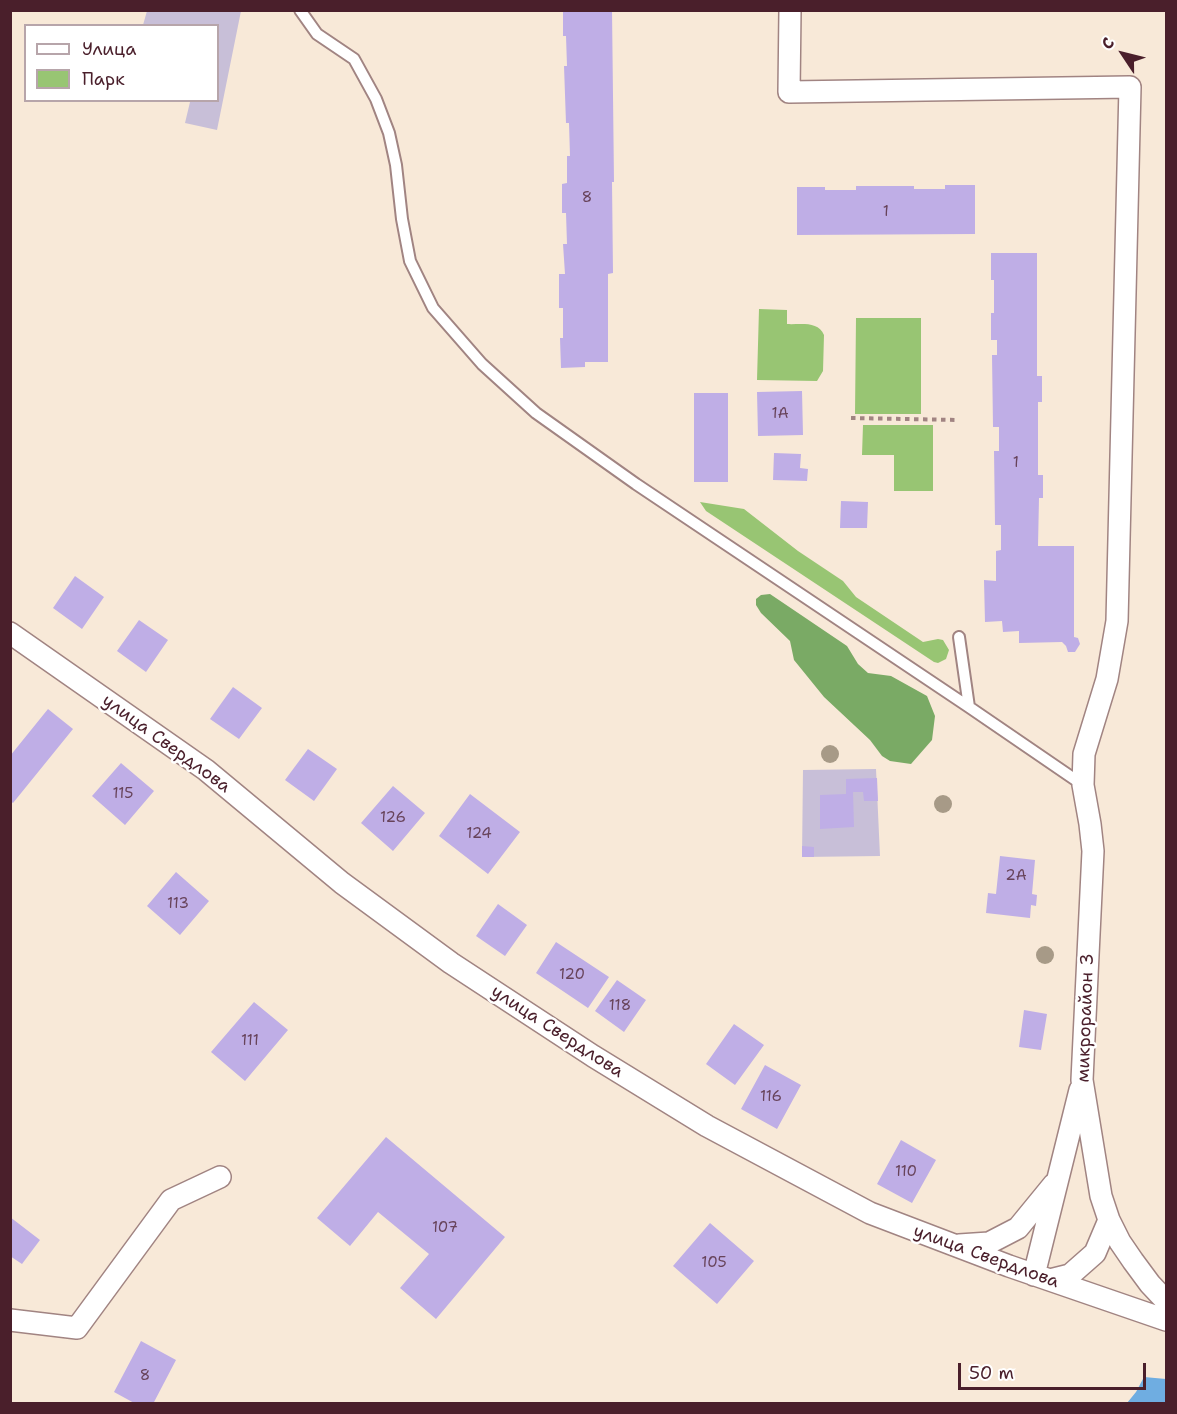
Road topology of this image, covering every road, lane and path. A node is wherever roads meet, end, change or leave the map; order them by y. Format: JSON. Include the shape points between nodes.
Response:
{"nodes":[{"id":1,"x":300,"y":10,"type":"edge"},
{"id":2,"x":790,"y":10,"type":"edge"},
{"id":3,"x":851,"y":418,"type":"dead end"},
{"id":4,"x":958,"y":420,"type":"dead end"},
{"id":5,"x":10,"y":633,"type":"edge"},
{"id":6,"x":959,"y":637,"type":"dead end"},
{"id":7,"x":969,"y":707,"type":"junction"},
{"id":8,"x":1083,"y":785,"type":"junction"},
{"id":9,"x":1082,"y":1080,"type":"junction"},
{"id":10,"x":220,"y":1177,"type":"dead end"},
{"id":11,"x":1058,"y":1179,"type":"junction"},
{"id":12,"x":1109,"y":1220,"type":"junction"},
{"id":13,"x":954,"y":1245,"type":"junction"},
{"id":14,"x":1042,"y":1277,"type":"junction"},
{"id":15,"x":1167,"y":1301,"type":"edge"},
{"id":16,"x":10,"y":1320,"type":"edge"},
{"id":17,"x":1167,"y":1320,"type":"edge"}],
"edges":[{"from":1,"to":7,"type":"lane","via":[[317,34],[354,59],[376,99],[396,165],[410,261],[433,308],[482,364],[536,413],[636,484]]},
{"from":2,"to":8,"type":"street","name":"микрорайон 3","via":[[789,92],[1130,87],[1117,621],[1107,679],[1084,754]]},
{"from":3,"to":4,"type":"path"},
{"from":5,"to":13,"type":"street","name":"улица Свердлова","via":[[206,770],[342,883],[408,932],[593,1056],[707,1126],[870,1213]]},
{"from":6,"to":7,"type":"lane"},
{"from":7,"to":8,"type":"lane"},
{"from":8,"to":9,"type":"street","name":"микрорайон 3","via":[[1093,851]]},
{"from":9,"to":11,"type":"street"},
{"from":9,"to":12,"type":"street","name":"микрорайон 3","via":[[1101,1196]]},
{"from":10,"to":16,"type":"street","via":[[171,1200],[78,1328]]},
{"from":11,"to":13,"type":"street","via":[[1018,1228],[989,1243]]},
{"from":11,"to":14,"type":"street"},
{"from":12,"to":14,"type":"street","via":[[1095,1253],[1070,1275]]},
{"from":12,"to":15,"type":"street","name":"микрорайон 3","via":[[1133,1261]]},
{"from":13,"to":14,"type":"street","name":"улица Свердлова"},
{"from":14,"to":17,"type":"street","name":"улица Свердлова"}]}
